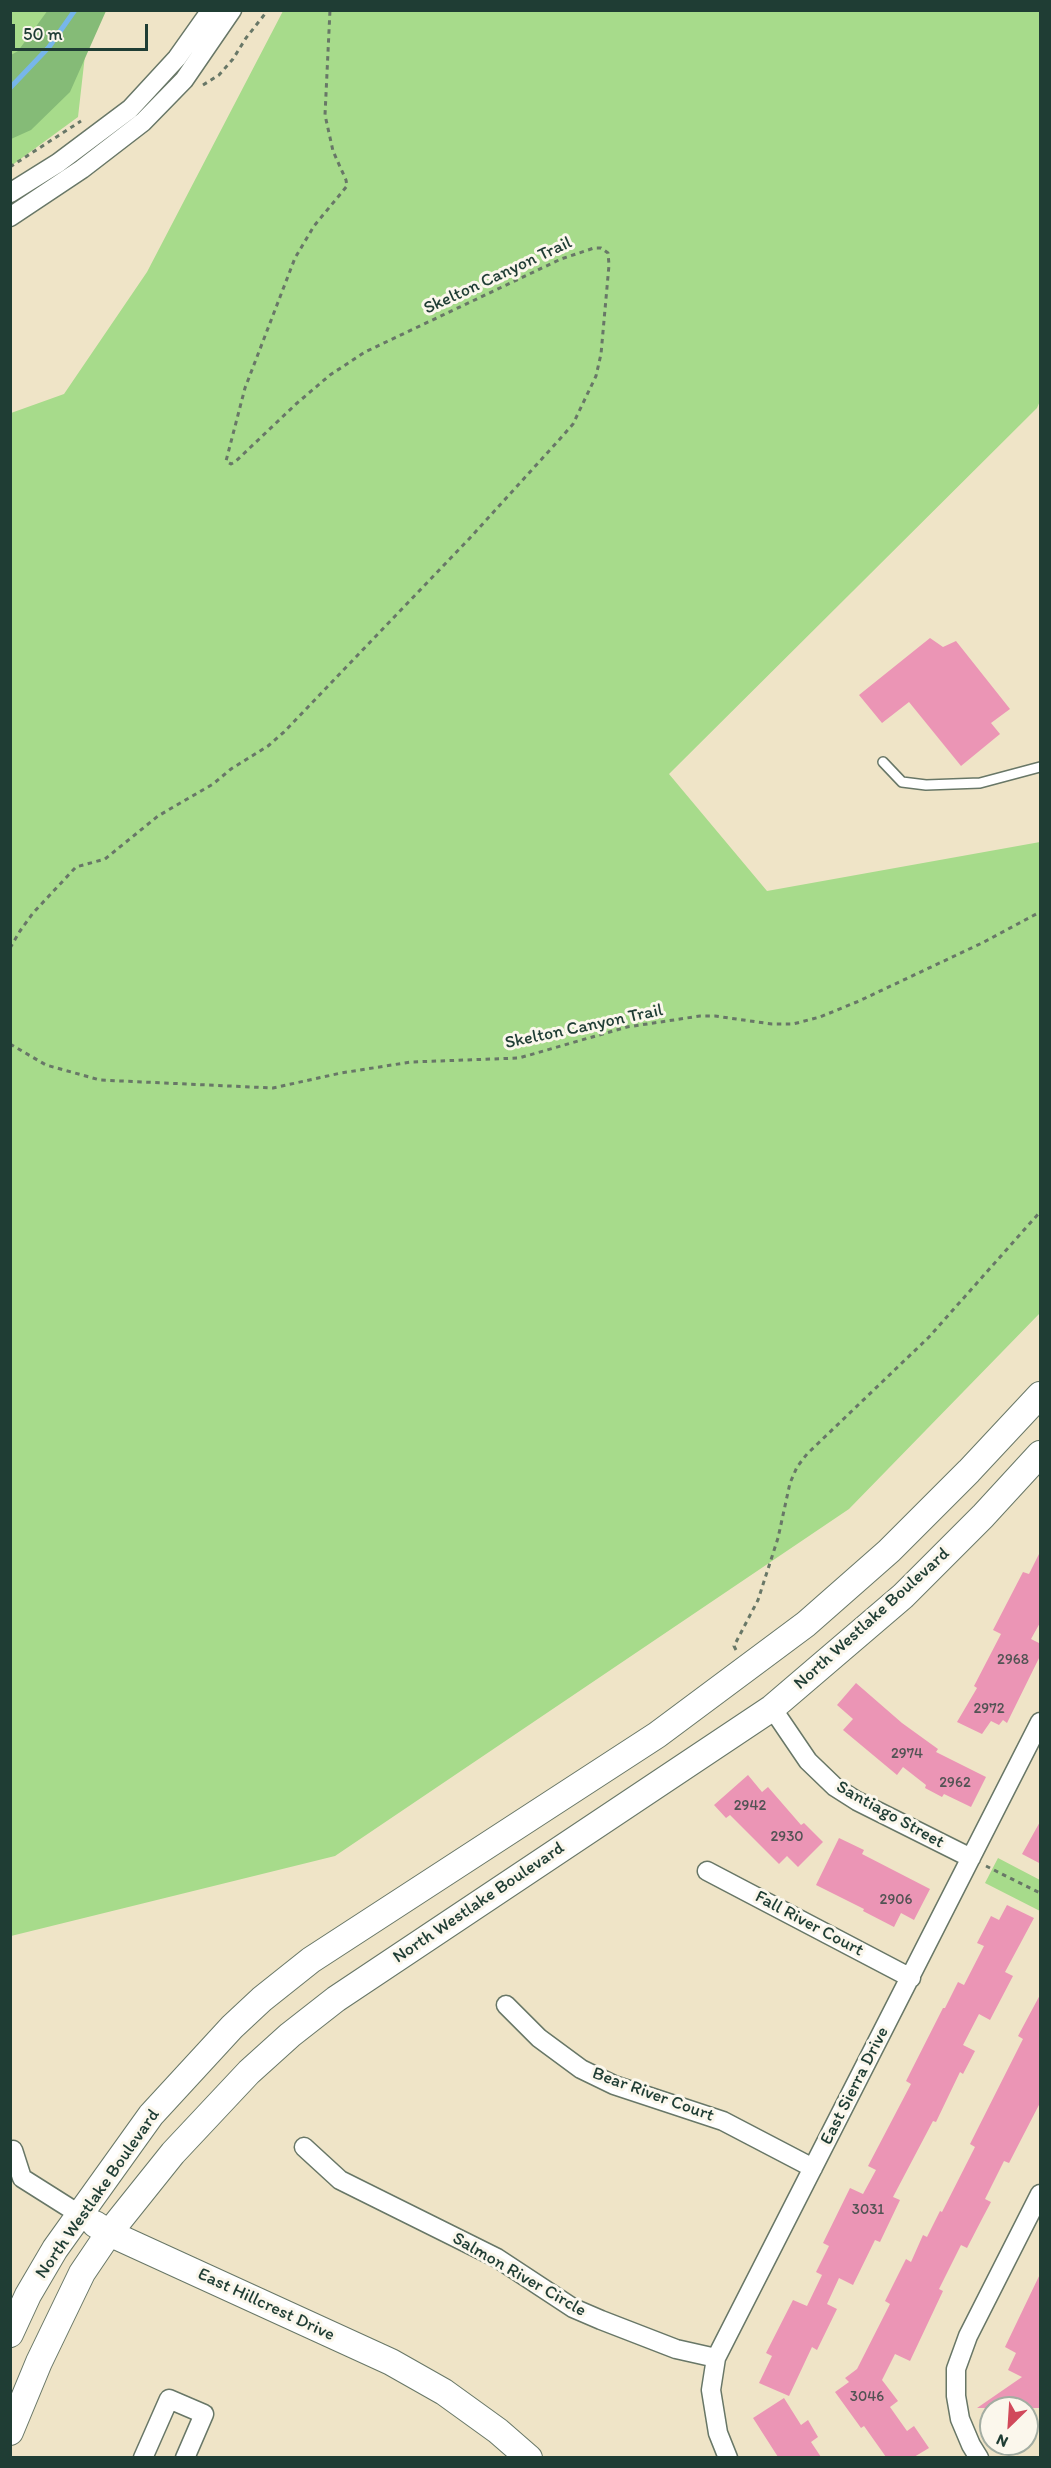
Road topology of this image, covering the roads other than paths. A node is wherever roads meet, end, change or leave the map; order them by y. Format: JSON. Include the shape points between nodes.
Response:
{"nodes":[{"id":1,"x":211,"y":10,"type":"edge"},
{"id":2,"x":232,"y":10,"type":"edge"},
{"id":3,"x":10,"y":193,"type":"edge"},
{"id":4,"x":10,"y":217,"type":"edge"},
{"id":5,"x":883,"y":762,"type":"dead end"},
{"id":6,"x":1041,"y":766,"type":"edge"},
{"id":7,"x":1041,"y":1395,"type":"edge"},
{"id":8,"x":1041,"y":1454,"type":"edge"},
{"id":9,"x":772,"y":1708,"type":"junction"},
{"id":10,"x":1041,"y":1722,"type":"edge"},
{"id":11,"x":971,"y":1858,"type":"junction"},
{"id":12,"x":707,"y":1871,"type":"dead end"},
{"id":13,"x":911,"y":1978,"type":"junction"},
{"id":14,"x":506,"y":2004,"type":"dead end"},
{"id":15,"x":304,"y":2147,"type":"dead end"},
{"id":16,"x":13,"y":2150,"type":"dead end"},
{"id":17,"x":813,"y":2168,"type":"junction"},
{"id":18,"x":1041,"y":2194,"type":"edge"},
{"id":19,"x":79,"y":2214,"type":"junction"},
{"id":20,"x":109,"y":2233,"type":"junction"},
{"id":21,"x":10,"y":2334,"type":"edge"},
{"id":22,"x":716,"y":2358,"type":"junction"},
{"id":23,"x":10,"y":2432,"type":"edge"},
{"id":24,"x":143,"y":2457,"type":"edge"},
{"id":25,"x":184,"y":2457,"type":"edge"},
{"id":26,"x":529,"y":2457,"type":"edge"},
{"id":27,"x":728,"y":2457,"type":"edge"},
{"id":28,"x":979,"y":2457,"type":"edge"}],
"edges":[{"from":1,"to":3,"type":"street","via":[[177,58],[130,109]]},
{"from":2,"to":4,"type":"street","via":[[184,80],[143,122]]},
{"from":5,"to":6,"type":"lane","via":[[902,782],[926,785],[980,783]]},
{"from":7,"to":19,"type":"main road","name":"North Westlake Boulevard","via":[[889,1551],[806,1624],[657,1735],[311,1960],[262,1999],[151,2115]]},
{"from":8,"to":9,"type":"main road","name":"North Westlake Boulevard","via":[[903,1596]]},
{"from":9,"to":11,"type":"street","name":"Santiago Street","via":[[808,1761],[835,1787]]},
{"from":9,"to":20,"type":"main road","name":"North Westlake Boulevard","via":[[326,2006],[257,2064],[210,2112]]},
{"from":10,"to":11,"type":"street","name":"East Sierra Drive"},
{"from":11,"to":13,"type":"street","name":"East Sierra Drive"},
{"from":12,"to":13,"type":"street","name":"Fall River Court"},
{"from":13,"to":17,"type":"street","name":"East Sierra Drive"},
{"from":14,"to":17,"type":"street","name":"Bear River Court","via":[[539,2038],[581,2069],[614,2085],[723,2121]]},
{"from":15,"to":22,"type":"street","name":"Salmon River Circle","via":[[340,2180],[497,2258],[573,2308],[676,2349]]},
{"from":16,"to":19,"type":"street","name":"East Hillcrest Drive","via":[[22,2178]]},
{"from":17,"to":22,"type":"street","name":"East Sierra Drive"},
{"from":18,"to":28,"type":"street","via":[[968,2336],[956,2369],[960,2419]]},
{"from":19,"to":20,"type":"main road","name":"East Hillcrest Drive"},
{"from":19,"to":21,"type":"main road","name":"North Westlake Boulevard","via":[[28,2295]]},
{"from":20,"to":23,"type":"main road","name":"North Westlake Boulevard","via":[[82,2273]]},
{"from":20,"to":26,"type":"main road","name":"East Hillcrest Drive","via":[[391,2362],[444,2392]]},
{"from":22,"to":27,"type":"street","name":"East Sierra Drive","via":[[711,2390],[718,2433]]},
{"from":24,"to":25,"type":"street","via":[[169,2399],[204,2414]]}]}
